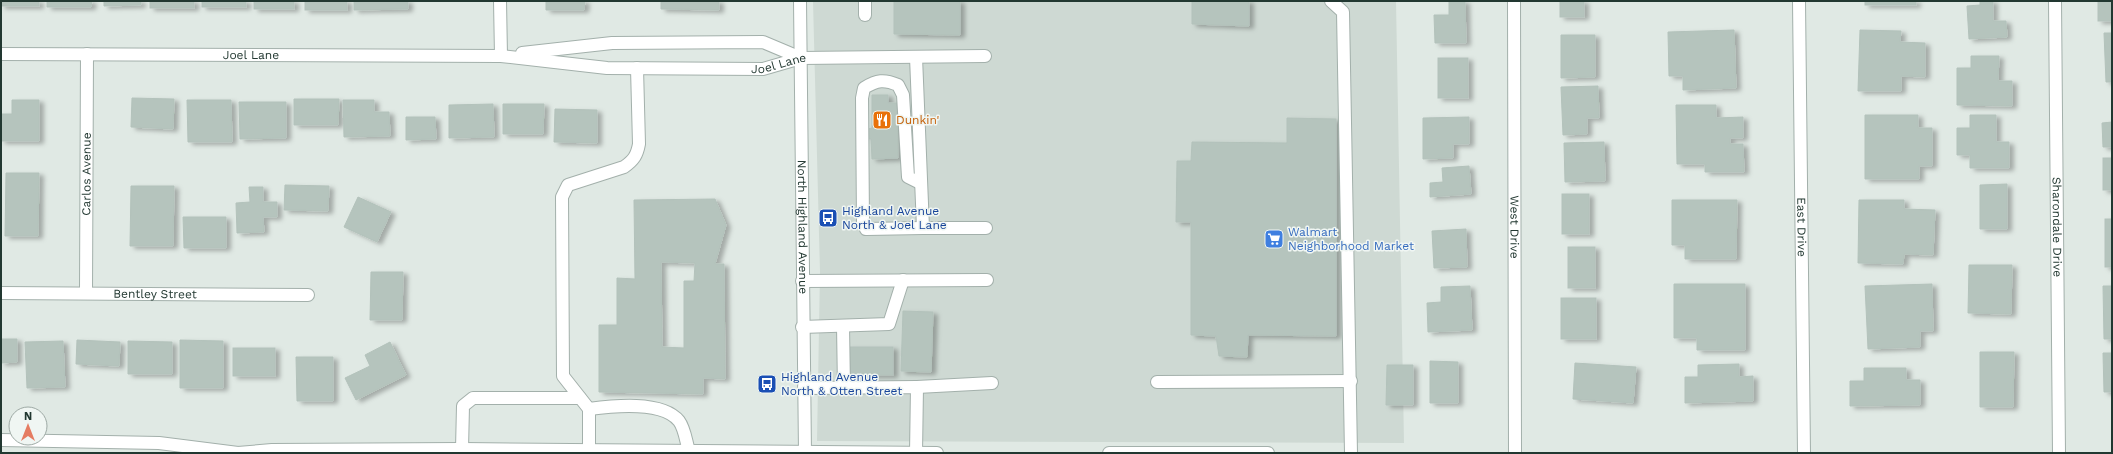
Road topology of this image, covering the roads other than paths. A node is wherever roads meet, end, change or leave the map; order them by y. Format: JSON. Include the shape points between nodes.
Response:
{"nodes":[{"id":1,"x":500,"y":1,"type":"edge"},
{"id":2,"x":800,"y":1,"type":"edge"},
{"id":3,"x":865,"y":1,"type":"edge"},
{"id":4,"x":1331,"y":1,"type":"edge"},
{"id":5,"x":1514,"y":1,"type":"edge"},
{"id":6,"x":1799,"y":1,"type":"edge"},
{"id":7,"x":2055,"y":1,"type":"edge"},
{"id":8,"x":865,"y":16,"type":"dead end"},
{"id":9,"x":1,"y":54,"type":"edge"},
{"id":10,"x":87,"y":54,"type":"junction"},
{"id":11,"x":501,"y":56,"type":"junction"},
{"id":12,"x":986,"y":56,"type":"dead end"},
{"id":13,"x":916,"y":57,"type":"junction"},
{"id":14,"x":801,"y":58,"type":"junction"},
{"id":15,"x":637,"y":68,"type":"junction"},
{"id":16,"x":920,"y":183,"type":"junction"},
{"id":17,"x":923,"y":228,"type":"junction"},
{"id":18,"x":986,"y":228,"type":"dead end"},
{"id":19,"x":903,"y":280,"type":"junction"},
{"id":20,"x":987,"y":280,"type":"dead end"},
{"id":21,"x":802,"y":281,"type":"junction"},
{"id":22,"x":1,"y":293,"type":"edge"},
{"id":23,"x":86,"y":293,"type":"junction"},
{"id":24,"x":308,"y":295,"type":"dead end"},
{"id":25,"x":843,"y":326,"type":"junction"},
{"id":26,"x":802,"y":327,"type":"junction"},
{"id":27,"x":1351,"y":381,"type":"junction"},
{"id":28,"x":1157,"y":382,"type":"dead end"},
{"id":29,"x":992,"y":383,"type":"dead end"},
{"id":30,"x":917,"y":387,"type":"junction"},
{"id":31,"x":804,"y":388,"type":"junction"},
{"id":32,"x":844,"y":388,"type":"junction"},
{"id":33,"x":580,"y":398,"type":"junction"},
{"id":34,"x":589,"y":409,"type":"junction"},
{"id":35,"x":1,"y":440,"type":"edge"},
{"id":36,"x":462,"y":449,"type":"junction"},
{"id":37,"x":590,"y":450,"type":"junction"},
{"id":38,"x":689,"y":451,"type":"junction"},
{"id":39,"x":238,"y":453,"type":"edge"},
{"id":40,"x":805,"y":453,"type":"edge"},
{"id":41,"x":916,"y":453,"type":"edge"},
{"id":42,"x":936,"y":453,"type":"edge"},
{"id":43,"x":1109,"y":453,"type":"edge"},
{"id":44,"x":1268,"y":453,"type":"edge"},
{"id":45,"x":1351,"y":453,"type":"edge"},
{"id":46,"x":1515,"y":453,"type":"edge"},
{"id":47,"x":1804,"y":453,"type":"edge"},
{"id":48,"x":2060,"y":453,"type":"edge"}],
"edges":[{"from":1,"to":11,"type":"street"},
{"from":2,"to":14,"type":"street","name":"North Highland Avenue"},
{"from":3,"to":8,"type":"street"},
{"from":4,"to":27,"type":"street","via":[[1343,12]]},
{"from":5,"to":46,"type":"street","name":"West Drive"},
{"from":6,"to":47,"type":"street","name":"East Drive"},
{"from":7,"to":48,"type":"street","name":"Sharondale Drive"},
{"from":9,"to":10,"type":"street","name":"Joel Lane"},
{"from":10,"to":11,"type":"street","name":"Joel Lane"},
{"from":10,"to":23,"type":"street","name":"Carlos Avenue"},
{"from":11,"to":14,"type":"street","name":"Joel Lane","via":[[612,43],[763,42]]},
{"from":11,"to":15,"type":"street","name":"Joel Lane","via":[[607,68]]},
{"from":12,"to":13,"type":"street"},
{"from":13,"to":14,"type":"street"},
{"from":13,"to":16,"type":"street"},
{"from":14,"to":15,"type":"street","name":"Joel Lane","via":[[763,69]]},
{"from":14,"to":21,"type":"street","name":"North Highland Avenue"},
{"from":15,"to":33,"type":"street","via":[[637,154],[632,162],[624,166],[568,185],[562,197],[563,376]]},
{"from":16,"to":17,"type":"street"},
{"from":16,"to":17,"type":"street","via":[[908,176],[903,95],[898,85],[878,80],[864,88],[862,98],[863,223],[866,229]]},
{"from":17,"to":18,"type":"street"},
{"from":19,"to":20,"type":"street"},
{"from":19,"to":21,"type":"street"},
{"from":19,"to":25,"type":"street","via":[[889,324]]},
{"from":21,"to":26,"type":"street","name":"North Highland Avenue"},
{"from":22,"to":23,"type":"street","name":"Bentley Street"},
{"from":23,"to":24,"type":"street","name":"Bentley Street"},
{"from":25,"to":26,"type":"street"},
{"from":25,"to":32,"type":"street"},
{"from":26,"to":31,"type":"street","name":"North Highland Avenue"},
{"from":27,"to":28,"type":"street"},
{"from":27,"to":45,"type":"street"},
{"from":29,"to":30,"type":"street"},
{"from":30,"to":32,"type":"street"},
{"from":30,"to":41,"type":"street"},
{"from":31,"to":32,"type":"street"},
{"from":31,"to":40,"type":"street","name":"North Highland Avenue"},
{"from":33,"to":34,"type":"street"},
{"from":33,"to":36,"type":"street","via":[[473,398],[463,406]]},
{"from":34,"to":37,"type":"street"},
{"from":34,"to":38,"type":"street","via":[[612,406],[653,407],[670,414],[683,428]]},
{"from":35,"to":39,"type":"street","via":[[159,443]]},
{"from":36,"to":37,"type":"street"},
{"from":36,"to":39,"type":"street","via":[[272,450]]},
{"from":37,"to":38,"type":"street"},
{"from":38,"to":40,"type":"street"},
{"from":40,"to":41,"type":"street"},
{"from":41,"to":42,"type":"street"},
{"from":43,"to":44,"type":"street"}]}
